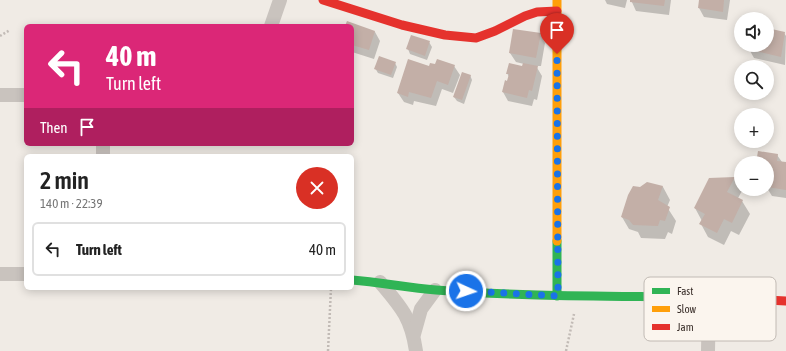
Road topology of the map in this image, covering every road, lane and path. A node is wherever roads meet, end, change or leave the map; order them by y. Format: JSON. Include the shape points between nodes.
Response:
{"nodes":[{"id":1,"x":280,"y":0,"type":"edge"},
{"id":2,"x":322,"y":0,"type":"edge"},
{"id":3,"x":557,"y":0,"type":"edge"},
{"id":4,"x":557,"y":11,"type":"junction"},
{"id":5,"x":272,"y":24,"type":"edge"},
{"id":6,"x":10,"y":30,"type":"dead end"},
{"id":7,"x":0,"y":36,"type":"edge"},
{"id":8,"x":0,"y":95,"type":"edge"},
{"id":9,"x":24,"y":95,"type":"edge"},
{"id":10,"x":0,"y":274,"type":"edge"},
{"id":11,"x":24,"y":274,"type":"edge"},
{"id":12,"x":354,"y":280,"type":"edge"},
{"id":13,"x":380,"y":282,"type":"junction"},
{"id":14,"x":331,"y":290,"type":"edge"},
{"id":15,"x":435,"y":290,"type":"junction"},
{"id":16,"x":558,"y":296,"type":"junction"},
{"id":17,"x":576,"y":297,"type":"junction"},
{"id":18,"x":644,"y":298,"type":"edge"},
{"id":19,"x":776,"y":301,"type":"edge"},
{"id":20,"x":786,"y":301,"type":"edge"},
{"id":21,"x":414,"y":334,"type":"junction"},
{"id":22,"x":708,"y":341,"type":"edge"},
{"id":23,"x":328,"y":351,"type":"edge"},
{"id":24,"x":416,"y":351,"type":"edge"},
{"id":25,"x":566,"y":351,"type":"edge"},
{"id":26,"x":708,"y":351,"type":"edge"}],
"edges":[{"from":1,"to":5,"type":"street"},
{"from":2,"to":4,"type":"street","via":[[402,25],[446,35],[476,38],[537,12]]},
{"from":3,"to":4,"type":"street"},
{"from":4,"to":16,"type":"street"},
{"from":6,"to":7,"type":"path"},
{"from":8,"to":9,"type":"street"},
{"from":10,"to":11,"type":"street"},
{"from":12,"to":13,"type":"street"},
{"from":13,"to":15,"type":"street"},
{"from":13,"to":21,"type":"street","via":[[400,305]]},
{"from":14,"to":23,"type":"path"},
{"from":15,"to":16,"type":"street"},
{"from":15,"to":21,"type":"street","via":[[421,309]]},
{"from":16,"to":17,"type":"street"},
{"from":17,"to":18,"type":"street"},
{"from":17,"to":25,"type":"path"},
{"from":19,"to":20,"type":"street"},
{"from":21,"to":24,"type":"street"},
{"from":22,"to":26,"type":"street"}]}
